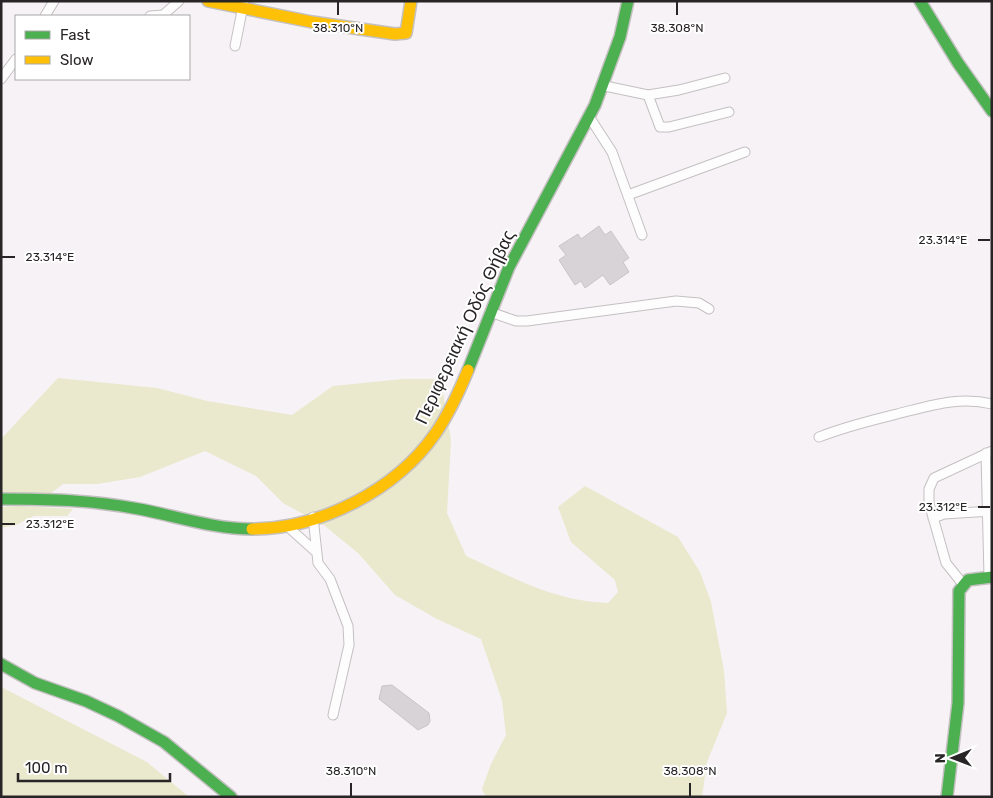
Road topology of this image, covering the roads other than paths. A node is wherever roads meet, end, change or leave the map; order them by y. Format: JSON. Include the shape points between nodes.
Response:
{"nodes":[{"id":1,"x":54,"y":1,"type":"edge"},
{"id":2,"x":179,"y":1,"type":"edge"},
{"id":3,"x":208,"y":1,"type":"edge"},
{"id":4,"x":411,"y":1,"type":"edge"},
{"id":5,"x":628,"y":1,"type":"edge"},
{"id":6,"x":920,"y":1,"type":"edge"},
{"id":7,"x":244,"y":4,"type":"edge"},
{"id":8,"x":46,"y":15,"type":"edge"},
{"id":9,"x":163,"y":15,"type":"edge"},
{"id":10,"x":234,"y":46,"type":"dead end"},
{"id":11,"x":15,"y":60,"type":"edge"},
{"id":12,"x":725,"y":78,"type":"dead end"},
{"id":13,"x":1,"y":79,"type":"edge"},
{"id":14,"x":605,"y":86,"type":"junction"},
{"id":15,"x":648,"y":95,"type":"junction"},
{"id":16,"x":992,"y":111,"type":"edge"},
{"id":17,"x":729,"y":112,"type":"dead end"},
{"id":18,"x":590,"y":118,"type":"junction"},
{"id":19,"x":745,"y":152,"type":"dead end"},
{"id":20,"x":628,"y":195,"type":"junction"},
{"id":21,"x":642,"y":235,"type":"dead end"},
{"id":22,"x":709,"y":309,"type":"dead end"},
{"id":23,"x":490,"y":312,"type":"junction"},
{"id":24,"x":992,"y":404,"type":"edge"},
{"id":25,"x":819,"y":437,"type":"dead end"},
{"id":26,"x":989,"y":452,"type":"edge"},
{"id":27,"x":1,"y":499,"type":"edge"},
{"id":28,"x":990,"y":511,"type":"edge"},
{"id":29,"x":313,"y":517,"type":"junction"},
{"id":30,"x":933,"y":518,"type":"junction"},
{"id":31,"x":287,"y":526,"type":"junction"},
{"id":32,"x":316,"y":553,"type":"junction"},
{"id":33,"x":991,"y":577,"type":"edge"},
{"id":34,"x":962,"y":583,"type":"junction"},
{"id":35,"x":1,"y":664,"type":"edge"},
{"id":36,"x":333,"y":716,"type":"dead end"},
{"id":37,"x":231,"y":797,"type":"edge"},
{"id":38,"x":947,"y":797,"type":"edge"}],
"edges":[{"from":1,"to":8,"type":"street"},
{"from":2,"to":9,"type":"street"},
{"from":3,"to":7,"type":"main road"},
{"from":4,"to":7,"type":"main road","via":[[406,33],[396,36],[347,29]]},
{"from":5,"to":14,"type":"main road","name":"Περιφερειακή Οδός Θήβας","via":[[617,54]]},
{"from":6,"to":16,"type":"main road"},
{"from":7,"to":10,"type":"street"},
{"from":11,"to":13,"type":"street"},
{"from":12,"to":15,"type":"street"},
{"from":14,"to":15,"type":"street"},
{"from":14,"to":18,"type":"main road","name":"Περιφερειακή Οδός Θήβας"},
{"from":15,"to":17,"type":"street","via":[[660,127]]},
{"from":18,"to":20,"type":"street","via":[[612,152]]},
{"from":18,"to":23,"type":"main road","name":"Περιφερειακή Οδός Θήβας","via":[[508,269]]},
{"from":19,"to":20,"type":"street"},
{"from":20,"to":21,"type":"street"},
{"from":22,"to":23,"type":"street","via":[[699,303],[676,302],[516,321]]},
{"from":23,"to":29,"type":"main road","name":"Περιφερειακή Οδός Θήβας","via":[[448,410],[431,440],[389,481]]},
{"from":24,"to":25,"type":"street","via":[[974,400],[943,402],[862,421]]},
{"from":26,"to":28,"type":"street"},
{"from":26,"to":30,"type":"street","via":[[934,478],[929,489]]},
{"from":27,"to":31,"type":"main road","name":"Περιφερειακή Οδός Θήβας","via":[[92,502],[242,528]]},
{"from":28,"to":30,"type":"street","via":[[957,512]]},
{"from":28,"to":33,"type":"street"},
{"from":29,"to":31,"type":"main road","name":"Περιφερειακή Οδός Θήβας"},
{"from":29,"to":32,"type":"street"},
{"from":30,"to":34,"type":"street","via":[[946,563]]},
{"from":31,"to":32,"type":"street"},
{"from":32,"to":36,"type":"street","via":[[348,626],[348,645]]},
{"from":33,"to":34,"type":"main road","via":[[969,578]]},
{"from":34,"to":38,"type":"main road","via":[[959,591],[958,703]]},
{"from":35,"to":37,"type":"main road","via":[[35,683],[102,709],[164,742]]}]}
